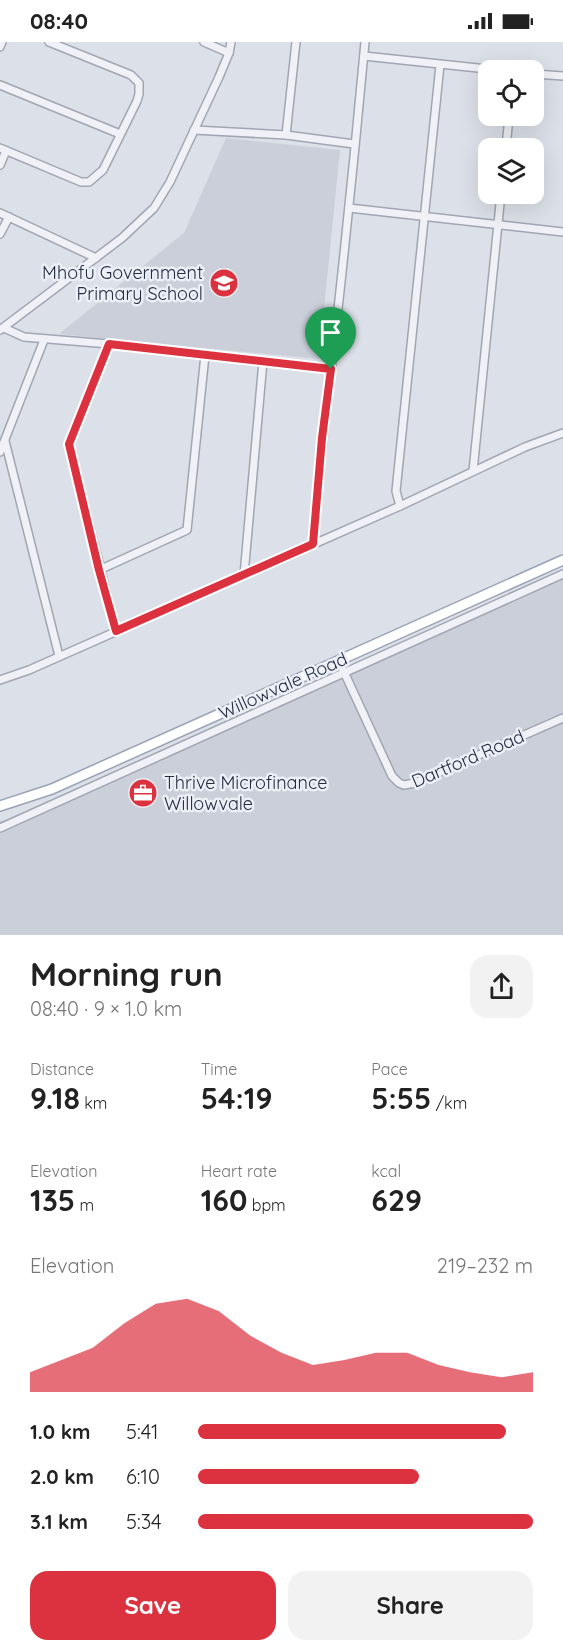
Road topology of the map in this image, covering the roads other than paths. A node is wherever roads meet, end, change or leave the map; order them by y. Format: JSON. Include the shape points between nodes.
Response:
{"nodes":[{"id":1,"x":2,"y":42,"type":"edge"},
{"id":2,"x":52,"y":42,"type":"edge"},
{"id":3,"x":204,"y":42,"type":"edge"},
{"id":4,"x":231,"y":42,"type":"edge"},
{"id":5,"x":296,"y":42,"type":"edge"},
{"id":6,"x":365,"y":42,"type":"edge"},
{"id":7,"x":0,"y":47,"type":"edge"},
{"id":8,"x":229,"y":53,"type":"junction"},
{"id":9,"x":364,"y":56,"type":"junction"},
{"id":10,"x":440,"y":65,"type":"junction"},
{"id":11,"x":478,"y":68,"type":"edge"},
{"id":12,"x":544,"y":75,"type":"edge"},
{"id":13,"x":563,"y":76,"type":"edge"},
{"id":14,"x":0,"y":86,"type":"edge"},
{"id":15,"x":194,"y":130,"type":"junction"},
{"id":16,"x":120,"y":134,"type":"junction"},
{"id":17,"x":286,"y":135,"type":"junction"},
{"id":18,"x":354,"y":144,"type":"junction"},
{"id":19,"x":3,"y":149,"type":"edge"},
{"id":20,"x":0,"y":165,"type":"edge"},
{"id":21,"x":500,"y":204,"type":"edge"},
{"id":22,"x":349,"y":208,"type":"junction"},
{"id":23,"x":0,"y":213,"type":"edge"},
{"id":24,"x":9,"y":217,"type":"junction"},
{"id":25,"x":424,"y":217,"type":"junction"},
{"id":26,"x":498,"y":226,"type":"junction"},
{"id":27,"x":563,"y":232,"type":"edge"},
{"id":28,"x":0,"y":234,"type":"edge"},
{"id":29,"x":96,"y":258,"type":"junction"},
{"id":30,"x":2,"y":329,"type":"edge"},
{"id":31,"x":44,"y":340,"type":"junction"},
{"id":32,"x":109,"y":344,"type":"junction"},
{"id":33,"x":205,"y":355,"type":"junction"},
{"id":34,"x":263,"y":361,"type":"junction"},
{"id":35,"x":331,"y":369,"type":"junction"},
{"id":36,"x":563,"y":433,"type":"edge"},
{"id":37,"x":5,"y":441,"type":"junction"},
{"id":38,"x":0,"y":452,"type":"edge"},
{"id":39,"x":473,"y":471,"type":"junction"},
{"id":40,"x":400,"y":506,"type":"junction"},
{"id":41,"x":313,"y":544,"type":"junction"},
{"id":42,"x":563,"y":560,"type":"edge"},
{"id":43,"x":99,"y":570,"type":"junction"},
{"id":44,"x":563,"y":574,"type":"edge"},
{"id":45,"x":244,"y":575,"type":"junction"},
{"id":46,"x":116,"y":631,"type":"junction"},
{"id":47,"x":59,"y":656,"type":"junction"},
{"id":48,"x":339,"y":661,"type":"junction"},
{"id":49,"x":345,"y":672,"type":"junction"},
{"id":50,"x":0,"y":680,"type":"edge"},
{"id":51,"x":563,"y":718,"type":"edge"},
{"id":52,"x":0,"y":806,"type":"edge"},
{"id":53,"x":0,"y":828,"type":"edge"}],
"edges":[{"from":1,"to":7,"type":"street"},
{"from":2,"to":16,"type":"street","via":[[125,72],[139,83],[140,94]]},
{"from":3,"to":8,"type":"street"},
{"from":4,"to":8,"type":"street"},
{"from":5,"to":17,"type":"street"},
{"from":6,"to":9,"type":"street"},
{"from":8,"to":15,"type":"street"},
{"from":9,"to":10,"type":"street"},
{"from":9,"to":18,"type":"street"},
{"from":10,"to":11,"type":"street"},
{"from":10,"to":25,"type":"street"},
{"from":12,"to":13,"type":"street"},
{"from":14,"to":16,"type":"street"},
{"from":15,"to":17,"type":"street"},
{"from":15,"to":29,"type":"street","via":[[154,208]]},
{"from":16,"to":19,"type":"street","via":[[103,170],[89,182]]},
{"from":17,"to":18,"type":"street"},
{"from":18,"to":22,"type":"street"},
{"from":19,"to":20,"type":"street"},
{"from":21,"to":26,"type":"street"},
{"from":22,"to":25,"type":"street"},
{"from":22,"to":35,"type":"street"},
{"from":23,"to":24,"type":"street"},
{"from":24,"to":28,"type":"street"},
{"from":24,"to":29,"type":"street"},
{"from":25,"to":26,"type":"street"},
{"from":25,"to":40,"type":"street","via":[[396,491]]},
{"from":26,"to":27,"type":"street"},
{"from":26,"to":39,"type":"street"},
{"from":29,"to":30,"type":"street"},
{"from":30,"to":31,"type":"street"},
{"from":31,"to":32,"type":"street"},
{"from":31,"to":37,"type":"street"},
{"from":32,"to":33,"type":"street"},
{"from":32,"to":43,"type":"street","via":[[69,444]]},
{"from":33,"to":34,"type":"street"},
{"from":33,"to":43,"type":"street","via":[[187,530]]},
{"from":34,"to":35,"type":"street"},
{"from":34,"to":45,"type":"street"},
{"from":35,"to":41,"type":"street"},
{"from":36,"to":39,"type":"street"},
{"from":37,"to":38,"type":"street"},
{"from":37,"to":47,"type":"street"},
{"from":39,"to":40,"type":"street"},
{"from":40,"to":41,"type":"street"},
{"from":41,"to":45,"type":"street"},
{"from":42,"to":48,"type":"main road","name":"Willowvale Road"},
{"from":43,"to":46,"type":"street"},
{"from":44,"to":49,"type":"street"},
{"from":45,"to":46,"type":"street"},
{"from":46,"to":47,"type":"street"},
{"from":47,"to":50,"type":"street"},
{"from":48,"to":49,"type":"street","name":"Dartford Road"},
{"from":48,"to":52,"type":"main road","name":"Willowvale Road","via":[[52,789]]},
{"from":49,"to":51,"type":"street","name":"Dartford Road","via":[[386,765],[404,785]]},
{"from":49,"to":53,"type":"street"}]}
